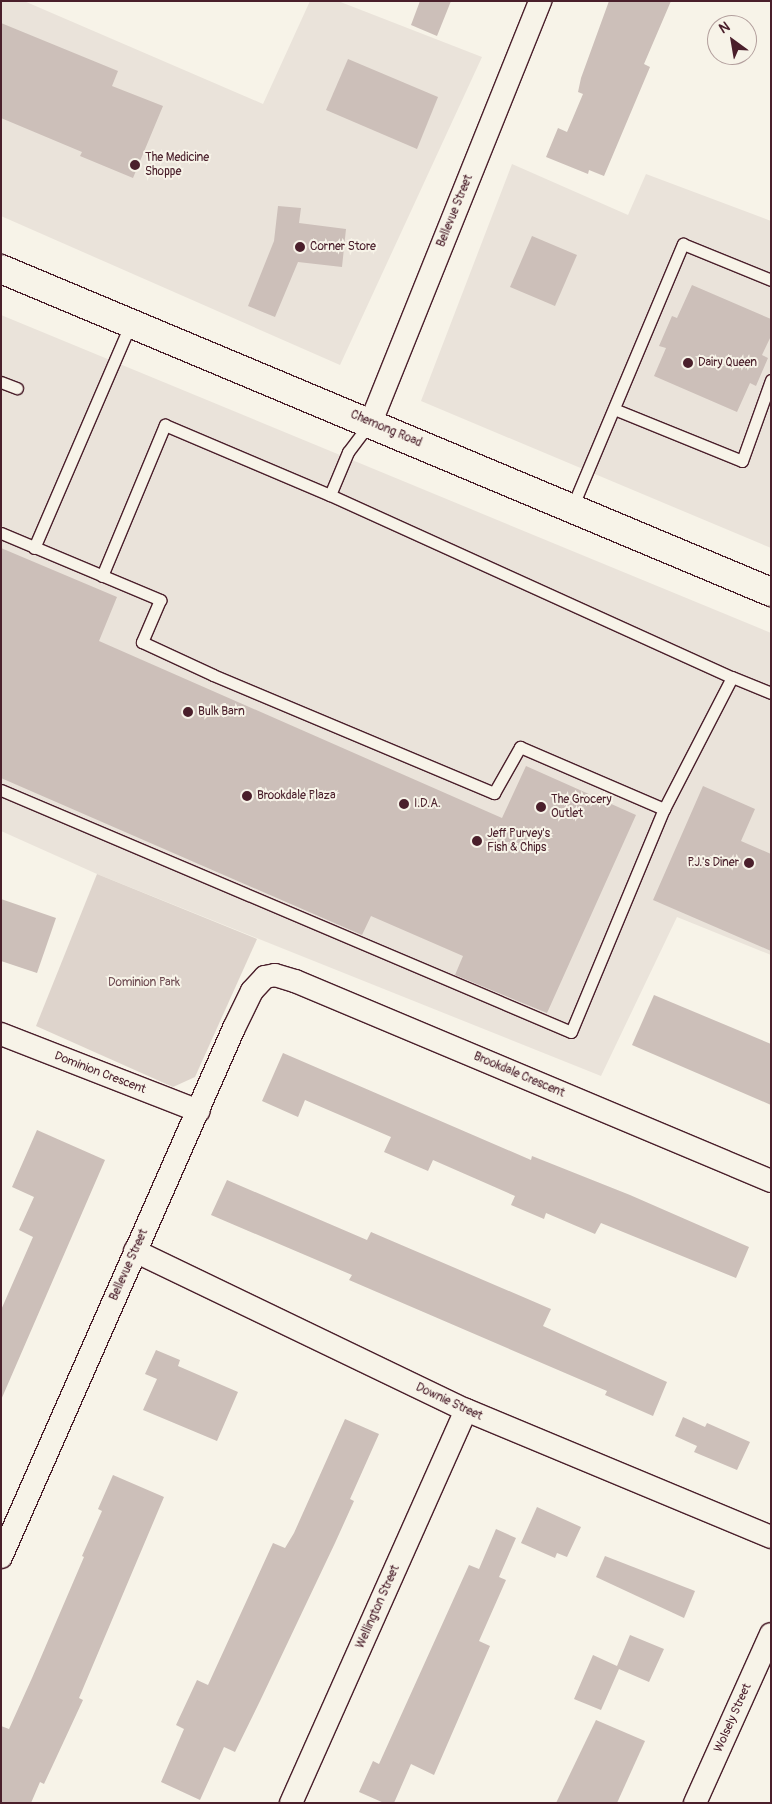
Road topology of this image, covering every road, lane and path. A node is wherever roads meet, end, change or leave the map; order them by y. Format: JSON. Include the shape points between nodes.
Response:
{"nodes":[{"id":1,"x":540,"y":1,"type":"edge"},
{"id":2,"x":1,"y":269,"type":"edge"},
{"id":3,"x":771,"y":280,"type":"edge"},
{"id":4,"x":131,"y":323,"type":"junction"},
{"id":5,"x":771,"y":380,"type":"edge"},
{"id":6,"x":1,"y":382,"type":"edge"},
{"id":7,"x":17,"y":388,"type":"dead end"},
{"id":8,"x":614,"y":409,"type":"junction"},
{"id":9,"x":371,"y":422,"type":"junction"},
{"id":10,"x":330,"y":495,"type":"junction"},
{"id":11,"x":571,"y":510,"type":"junction"},
{"id":12,"x":1,"y":533,"type":"edge"},
{"id":13,"x":34,"y":548,"type":"junction"},
{"id":14,"x":102,"y":576,"type":"junction"},
{"id":15,"x":771,"y":592,"type":"edge"},
{"id":16,"x":732,"y":676,"type":"junction"},
{"id":17,"x":771,"y":693,"type":"edge"},
{"id":18,"x":1,"y":790,"type":"edge"},
{"id":19,"x":664,"y":809,"type":"junction"},
{"id":20,"x":265,"y":977,"type":"joint"},
{"id":21,"x":1,"y":1034,"type":"edge"},
{"id":22,"x":199,"y":1111,"type":"junction"},
{"id":23,"x":771,"y":1181,"type":"edge"},
{"id":24,"x":135,"y":1251,"type":"junction"},
{"id":25,"x":466,"y":1410,"type":"junction"},
{"id":26,"x":771,"y":1537,"type":"edge"},
{"id":27,"x":1,"y":1557,"type":"edge"},
{"id":28,"x":771,"y":1634,"type":"edge"},
{"id":29,"x":291,"y":1803,"type":"edge"},
{"id":30,"x":695,"y":1803,"type":"edge"}],
"edges":[{"from":1,"to":9,"type":"street","name":"Bellevue Street"},
{"from":2,"to":4,"type":"main road","name":"Chemong Road"},
{"from":3,"to":8,"type":"lane","via":[[683,244]]},
{"from":4,"to":9,"type":"main road","name":"Chemong Road"},
{"from":4,"to":13,"type":"lane"},
{"from":5,"to":8,"type":"lane","via":[[742,461]]},
{"from":6,"to":7,"type":"lane"},
{"from":8,"to":11,"type":"lane"},
{"from":9,"to":10,"type":"lane","via":[[348,452]]},
{"from":9,"to":11,"type":"main road","name":"Chemong Road"},
{"from":10,"to":14,"type":"lane","via":[[165,425]]},
{"from":10,"to":16,"type":"lane"},
{"from":11,"to":15,"type":"main road","name":"Chemong Road"},
{"from":12,"to":13,"type":"lane"},
{"from":13,"to":14,"type":"lane"},
{"from":14,"to":19,"type":"lane","via":[[160,600],[142,642],[357,736],[494,792],[520,747]]},
{"from":16,"to":17,"type":"lane"},
{"from":16,"to":19,"type":"lane"},
{"from":18,"to":19,"type":"lane","via":[[571,1032]]},
{"from":20,"to":22,"type":"street","name":"Bellevue Street","via":[[252,991]]},
{"from":20,"to":23,"type":"street","name":"Brookdale Crescent","via":[[276,975],[295,981]]},
{"from":21,"to":22,"type":"street","name":"Dominion Crescent"},
{"from":22,"to":24,"type":"street","name":"Bellevue Street"},
{"from":24,"to":25,"type":"street","name":"Downie Street"},
{"from":24,"to":27,"type":"street","name":"Bellevue Street"},
{"from":25,"to":26,"type":"street","name":"Downie Street"},
{"from":25,"to":29,"type":"street","name":"Wellington Street"},
{"from":28,"to":30,"type":"street","name":"Wolsely Street"}]}
